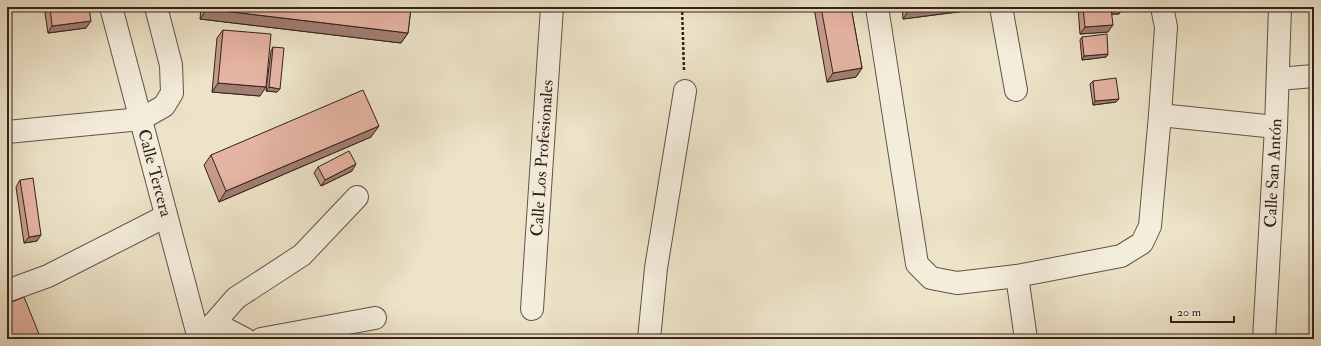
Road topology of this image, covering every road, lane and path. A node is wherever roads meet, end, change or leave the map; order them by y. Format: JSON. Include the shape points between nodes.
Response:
{"nodes":[{"id":1,"x":111,"y":7,"type":"edge"},
{"id":2,"x":156,"y":7,"type":"edge"},
{"id":3,"x":552,"y":7,"type":"edge"},
{"id":4,"x":682,"y":7,"type":"edge"},
{"id":5,"x":877,"y":7,"type":"edge"},
{"id":6,"x":1001,"y":7,"type":"edge"},
{"id":7,"x":1162,"y":7,"type":"edge"},
{"id":8,"x":1280,"y":7,"type":"edge"},
{"id":9,"x":1314,"y":76,"type":"edge"},
{"id":10,"x":1278,"y":79,"type":"junction"},
{"id":11,"x":1016,"y":90,"type":"dead end"},
{"id":12,"x":685,"y":91,"type":"joint"},
{"id":13,"x":1160,"y":115,"type":"junction"},
{"id":14,"x":140,"y":119,"type":"junction"},
{"id":15,"x":1276,"y":127,"type":"junction"},
{"id":16,"x":7,"y":132,"type":"edge"},
{"id":17,"x":357,"y":197,"type":"dead end"},
{"id":18,"x":166,"y":216,"type":"junction"},
{"id":19,"x":1017,"y":276,"type":"junction"},
{"id":20,"x":7,"y":291,"type":"edge"},
{"id":21,"x":532,"y":309,"type":"dead end"},
{"id":22,"x":375,"y":318,"type":"dead end"},
{"id":23,"x":204,"y":334,"type":"edge"},
{"id":24,"x":245,"y":339,"type":"edge"},
{"id":25,"x":261,"y":339,"type":"edge"},
{"id":26,"x":649,"y":339,"type":"edge"},
{"id":27,"x":1026,"y":339,"type":"edge"},
{"id":28,"x":1264,"y":339,"type":"edge"}],
"edges":[{"from":1,"to":14,"type":"street","name":"Calle Tercera"},
{"from":2,"to":14,"type":"street","via":[[171,65],[172,93],[164,106]]},
{"from":3,"to":21,"type":"street","name":"Calle Los Profesionales"},
{"from":4,"to":12,"type":"path"},
{"from":5,"to":19,"type":"street","via":[[917,264],[931,278],[957,283]]},
{"from":6,"to":11,"type":"street"},
{"from":7,"to":13,"type":"street","via":[[1166,27]]},
{"from":8,"to":10,"type":"street","name":"Calle San Antón"},
{"from":9,"to":10,"type":"street"},
{"from":10,"to":15,"type":"street","name":"Calle San Antón"},
{"from":12,"to":26,"type":"street","via":[[656,268]]},
{"from":13,"to":15,"type":"street"},
{"from":13,"to":19,"type":"street","via":[[1150,226],[1142,243],[1121,256]]},
{"from":14,"to":16,"type":"street"},
{"from":14,"to":18,"type":"street","name":"Calle Tercera"},
{"from":15,"to":28,"type":"street","name":"Calle San Antón"},
{"from":17,"to":23,"type":"street","via":[[302,255],[236,298]]},
{"from":18,"to":20,"type":"street","via":[[48,276]]},
{"from":18,"to":23,"type":"street","name":"Calle Tercera"},
{"from":19,"to":27,"type":"street"},
{"from":22,"to":25,"type":"street"},
{"from":23,"to":24,"type":"street"}]}
